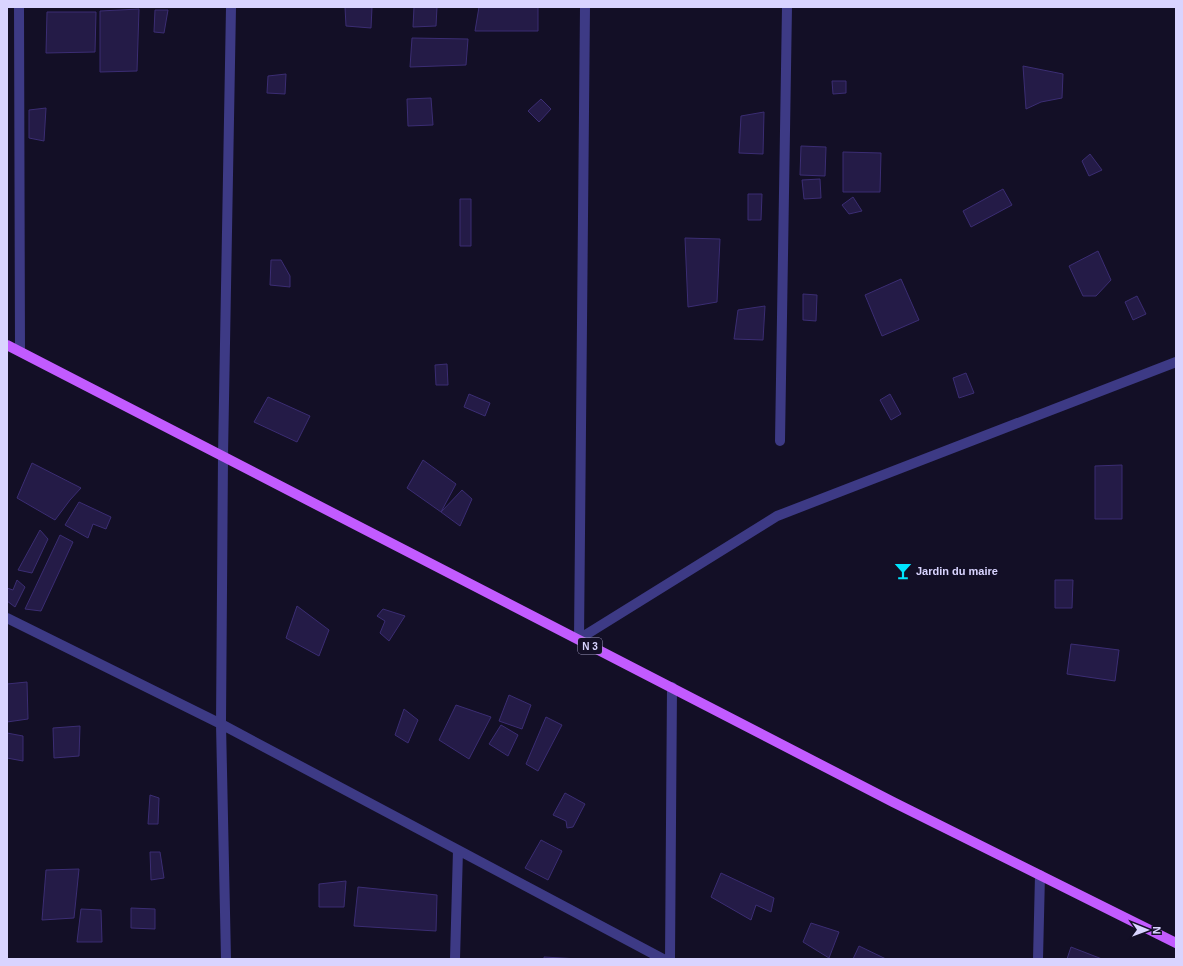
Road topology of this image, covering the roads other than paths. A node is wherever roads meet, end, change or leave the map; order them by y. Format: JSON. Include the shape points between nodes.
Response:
{"nodes":[{"id":1,"x":19,"y":7,"type":"edge"},
{"id":2,"x":231,"y":7,"type":"edge"},
{"id":3,"x":585,"y":7,"type":"edge"},
{"id":4,"x":787,"y":7,"type":"edge"},
{"id":5,"x":7,"y":345,"type":"edge"},
{"id":6,"x":20,"y":351,"type":"junction"},
{"id":7,"x":1176,"y":362,"type":"edge"},
{"id":8,"x":780,"y":441,"type":"dead end"},
{"id":9,"x":222,"y":456,"type":"junction"},
{"id":10,"x":7,"y":618,"type":"edge"},
{"id":11,"x":579,"y":639,"type":"junction"},
{"id":12,"x":672,"y":688,"type":"junction"},
{"id":13,"x":221,"y":724,"type":"junction"},
{"id":14,"x":458,"y":850,"type":"junction"},
{"id":15,"x":1040,"y":875,"type":"junction"},
{"id":16,"x":1176,"y":942,"type":"edge"},
{"id":17,"x":226,"y":959,"type":"edge"},
{"id":18,"x":455,"y":959,"type":"edge"},
{"id":19,"x":663,"y":959,"type":"edge"},
{"id":20,"x":670,"y":959,"type":"edge"},
{"id":21,"x":1038,"y":959,"type":"edge"}],
"edges":[{"from":1,"to":6,"type":"street"},
{"from":2,"to":9,"type":"street"},
{"from":3,"to":11,"type":"street"},
{"from":4,"to":8,"type":"street"},
{"from":5,"to":6,"type":"main road","number":"N 3"},
{"from":6,"to":9,"type":"main road","number":"N 3"},
{"from":7,"to":11,"type":"street","via":[[777,516]]},
{"from":9,"to":11,"type":"main road","number":"N 3"},
{"from":9,"to":13,"type":"street"},
{"from":10,"to":13,"type":"street"},
{"from":11,"to":12,"type":"main road","number":"N 3"},
{"from":12,"to":15,"type":"main road","number":"N 3"},
{"from":12,"to":20,"type":"street"},
{"from":13,"to":14,"type":"street"},
{"from":13,"to":17,"type":"street"},
{"from":14,"to":18,"type":"street"},
{"from":14,"to":19,"type":"street"},
{"from":15,"to":16,"type":"main road","number":"N 3"},
{"from":15,"to":21,"type":"street"}]}
